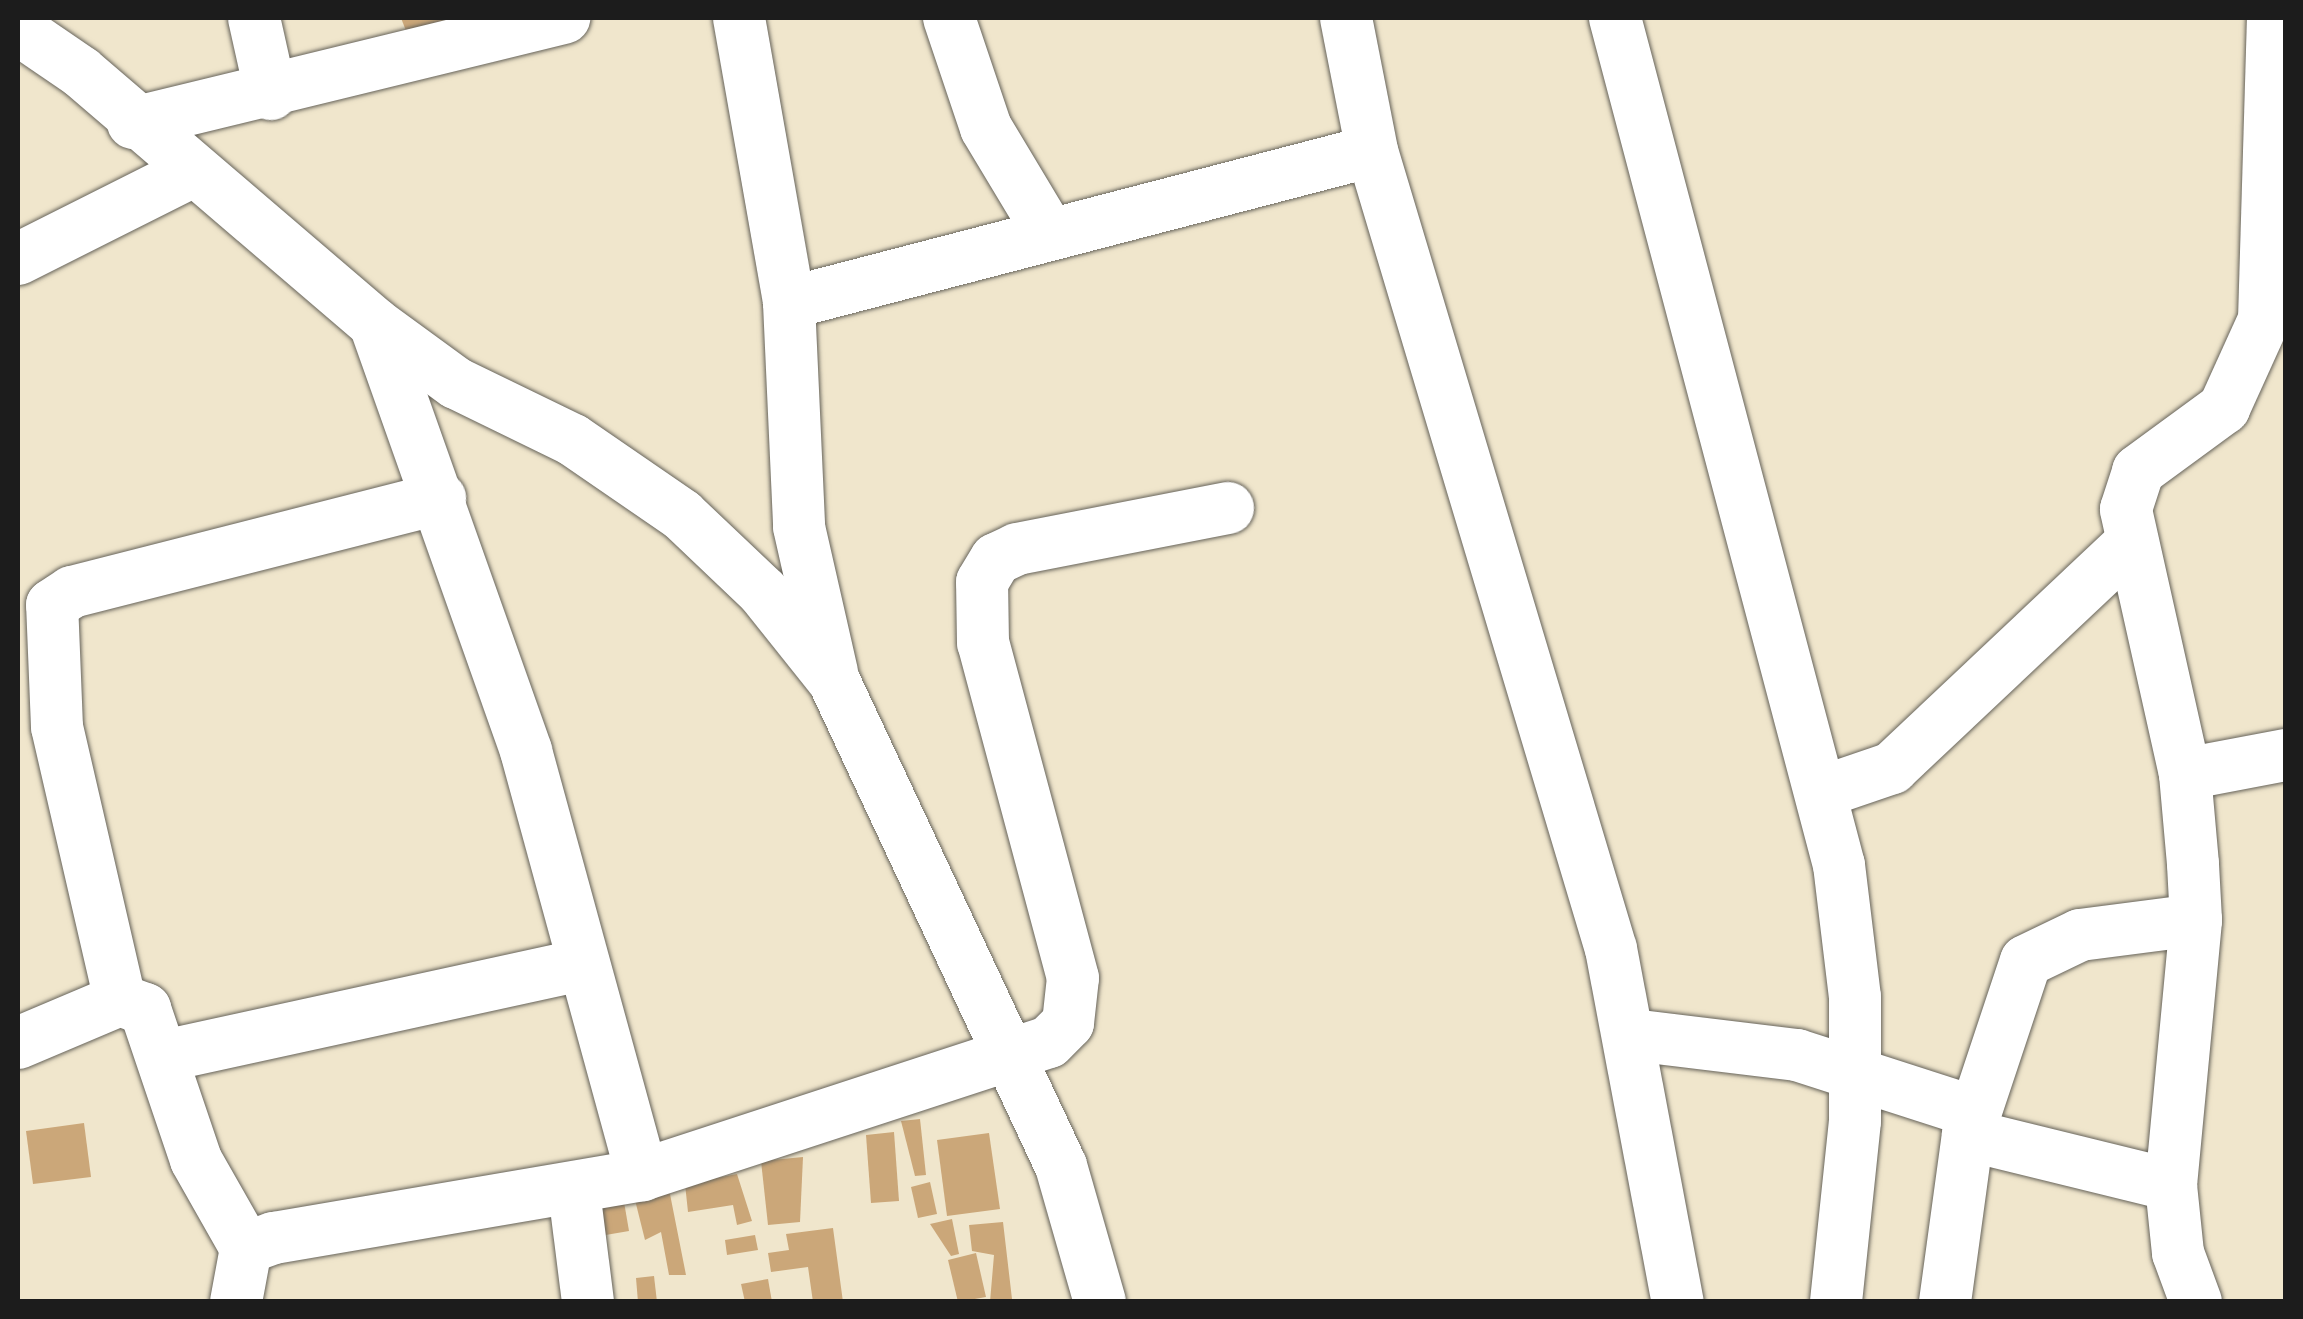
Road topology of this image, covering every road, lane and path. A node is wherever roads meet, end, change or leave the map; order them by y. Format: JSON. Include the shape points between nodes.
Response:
{"nodes":[{"id":1,"x":254,"y":18,"type":"edge"},
{"id":2,"x":564,"y":18,"type":"edge"},
{"id":3,"x":739,"y":18,"type":"edge"},
{"id":4,"x":949,"y":18,"type":"edge"},
{"id":5,"x":1346,"y":18,"type":"edge"},
{"id":6,"x":1615,"y":18,"type":"edge"},
{"id":7,"x":2273,"y":18,"type":"edge"},
{"id":8,"x":18,"y":29,"type":"edge"},
{"id":9,"x":399,"y":37,"type":"edge"},
{"id":10,"x":271,"y":94,"type":"junction"},
{"id":11,"x":2276,"y":116,"type":"edge"},
{"id":12,"x":132,"y":123,"type":"junction"},
{"id":13,"x":1372,"y":152,"type":"junction"},
{"id":14,"x":193,"y":171,"type":"junction"},
{"id":15,"x":1049,"y":233,"type":"junction"},
{"id":16,"x":18,"y":259,"type":"edge"},
{"id":17,"x":789,"y":303,"type":"junction"},
{"id":18,"x":375,"y":324,"type":"junction"},
{"id":19,"x":440,"y":498,"type":"junction"},
{"id":20,"x":1228,"y":508,"type":"dead end"},
{"id":21,"x":2132,"y":542,"type":"junction"},
{"id":22,"x":834,"y":681,"type":"junction"},
{"id":23,"x":2286,"y":755,"type":"edge"},
{"id":24,"x":2184,"y":774,"type":"junction"},
{"id":25,"x":1825,"y":792,"type":"junction"},
{"id":26,"x":2196,"y":920,"type":"junction"},
{"id":27,"x":581,"y":965,"type":"junction"},
{"id":28,"x":120,"y":1000,"type":"junction"},
{"id":29,"x":1632,"y":1035,"type":"junction"},
{"id":30,"x":18,"y":1043,"type":"edge"},
{"id":31,"x":168,"y":1055,"type":"junction"},
{"id":32,"x":1006,"y":1062,"type":"junction"},
{"id":33,"x":1848,"y":1070,"type":"junction"},
{"id":34,"x":1971,"y":1123,"type":"junction"},
{"id":35,"x":642,"y":1175,"type":"junction"},
{"id":36,"x":2171,"y":1185,"type":"junction"},
{"id":37,"x":574,"y":1191,"type":"junction"},
{"id":38,"x":246,"y":1248,"type":"junction"},
{"id":39,"x":236,"y":1302,"type":"edge"},
{"id":40,"x":588,"y":1302,"type":"edge"},
{"id":41,"x":1100,"y":1302,"type":"edge"},
{"id":42,"x":1678,"y":1302,"type":"edge"},
{"id":43,"x":1836,"y":1302,"type":"edge"},
{"id":44,"x":1945,"y":1302,"type":"edge"},
{"id":45,"x":2196,"y":1302,"type":"edge"}],
"edges":[{"from":1,"to":10,"type":"street"},
{"from":2,"to":9,"type":"street"},
{"from":3,"to":17,"type":"street"},
{"from":4,"to":15,"type":"street","via":[[986,128]]},
{"from":5,"to":13,"type":"street"},
{"from":6,"to":25,"type":"street"},
{"from":7,"to":11,"type":"street"},
{"from":8,"to":12,"type":"street","via":[[81,72]]},
{"from":9,"to":10,"type":"street"},
{"from":10,"to":12,"type":"street"},
{"from":11,"to":21,"type":"street","via":[[2264,320],[2224,408],[2138,472],[2126,509]]},
{"from":12,"to":14,"type":"street"},
{"from":13,"to":15,"type":"street"},
{"from":13,"to":29,"type":"street"},
{"from":14,"to":16,"type":"street"},
{"from":14,"to":18,"type":"street"},
{"from":15,"to":17,"type":"street"},
{"from":17,"to":22,"type":"street","via":[[792,475]]},
{"from":18,"to":19,"type":"street"},
{"from":18,"to":22,"type":"street","via":[[456,383],[573,440],[682,515],[763,592]]},
{"from":19,"to":27,"type":"street","via":[[526,751]]},
{"from":19,"to":28,"type":"street","via":[[72,592],[52,606],[57,727]]},
{"from":20,"to":32,"type":"street","via":[[1017,549],[996,559],[982,582],[983,643],[1072,978],[1068,1023]]},
{"from":21,"to":24,"type":"street"},
{"from":21,"to":25,"type":"street","via":[[1905,757]]},
{"from":22,"to":32,"type":"street"},
{"from":23,"to":24,"type":"street"},
{"from":24,"to":26,"type":"street"},
{"from":25,"to":33,"type":"street","via":[[1851,940]]},
{"from":26,"to":34,"type":"street","via":[[2080,935],[2026,961]]},
{"from":26,"to":36,"type":"street"},
{"from":27,"to":31,"type":"street"},
{"from":27,"to":35,"type":"street"},
{"from":28,"to":30,"type":"street"},
{"from":28,"to":31,"type":"street","via":[[146,1009]]},
{"from":29,"to":33,"type":"street"},
{"from":29,"to":42,"type":"street"},
{"from":31,"to":38,"type":"street","via":[[196,1160]]},
{"from":32,"to":35,"type":"street"},
{"from":32,"to":41,"type":"street","via":[[1062,1166]]},
{"from":33,"to":34,"type":"street"},
{"from":33,"to":43,"type":"street","via":[[1853,1172]]},
{"from":34,"to":36,"type":"street"},
{"from":34,"to":44,"type":"street"},
{"from":35,"to":37,"type":"street"},
{"from":36,"to":45,"type":"street","via":[[2178,1253]]},
{"from":37,"to":38,"type":"street"},
{"from":37,"to":40,"type":"street"},
{"from":38,"to":39,"type":"street"}]}
